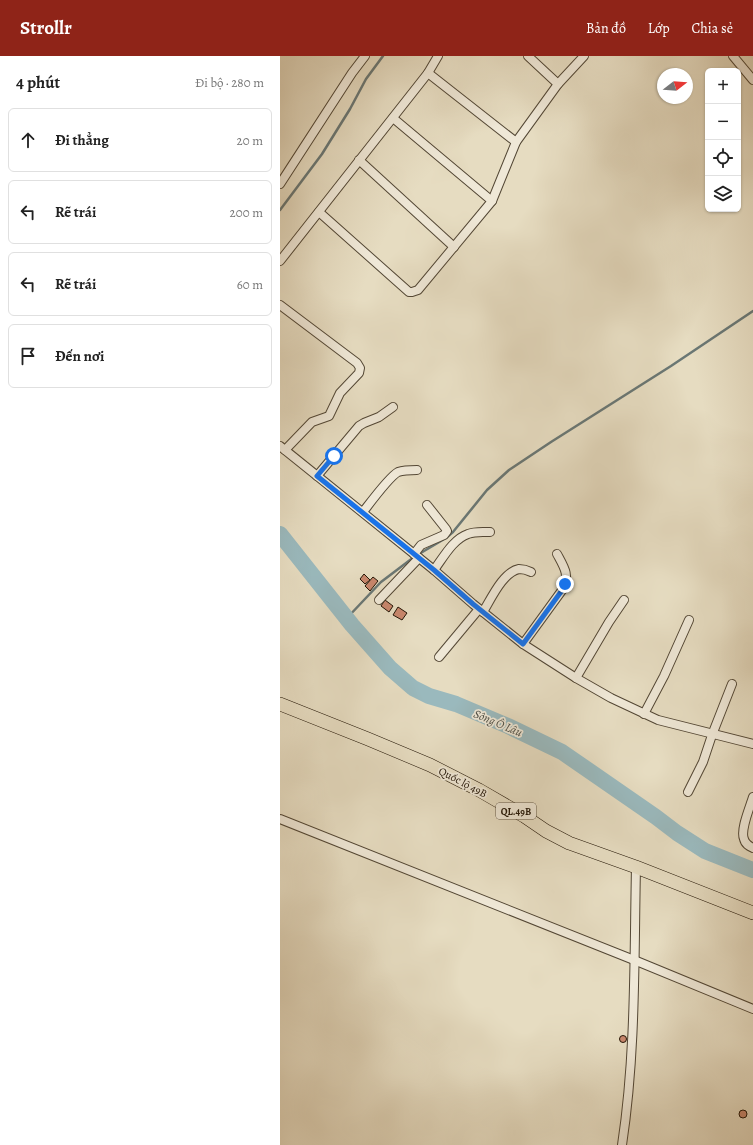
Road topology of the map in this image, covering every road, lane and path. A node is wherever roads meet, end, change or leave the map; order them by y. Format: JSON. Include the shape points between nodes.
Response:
{"nodes":[{"id":1,"x":365,"y":56,"type":"edge"},
{"id":2,"x":438,"y":56,"type":"edge"},
{"id":3,"x":528,"y":56,"type":"edge"},
{"id":4,"x":584,"y":56,"type":"edge"},
{"id":5,"x":733,"y":56,"type":"edge"},
{"id":6,"x":428,"y":73,"type":"junction"},
{"id":7,"x":753,"y":80,"type":"edge"},
{"id":8,"x":558,"y":84,"type":"junction"},
{"id":9,"x":393,"y":118,"type":"junction"},
{"id":10,"x":516,"y":142,"type":"junction"},
{"id":11,"x":359,"y":160,"type":"junction"},
{"id":12,"x":280,"y":184,"type":"edge"},
{"id":13,"x":492,"y":201,"type":"junction"},
{"id":14,"x":319,"y":212,"type":"junction"},
{"id":15,"x":454,"y":247,"type":"junction"},
{"id":16,"x":280,"y":261,"type":"edge"},
{"id":17,"x":280,"y":305,"type":"edge"},
{"id":18,"x":393,"y":407,"type":"dead end"},
{"id":19,"x":283,"y":448,"type":"edge"},
{"id":20,"x":417,"y":470,"type":"dead end"},
{"id":21,"x":317,"y":476,"type":"junction"},
{"id":22,"x":427,"y":505,"type":"dead end"},
{"id":23,"x":363,"y":512,"type":"junction"},
{"id":24,"x":490,"y":532,"type":"dead end"},
{"id":25,"x":557,"y":554,"type":"dead end"},
{"id":26,"x":416,"y":556,"type":"junction"},
{"id":27,"x":434,"y":570,"type":"junction"},
{"id":28,"x":531,"y":572,"type":"dead end"},
{"id":29,"x":380,"y":600,"type":"dead end"},
{"id":30,"x":624,"y":600,"type":"dead end"},
{"id":31,"x":481,"y":610,"type":"junction"},
{"id":32,"x":689,"y":620,"type":"dead end"},
{"id":33,"x":523,"y":644,"type":"junction"},
{"id":34,"x":439,"y":657,"type":"dead end"},
{"id":35,"x":576,"y":678,"type":"junction"},
{"id":36,"x":732,"y":684,"type":"dead end"},
{"id":37,"x":280,"y":704,"type":"edge"},
{"id":38,"x":644,"y":714,"type":"junction"},
{"id":39,"x":712,"y":735,"type":"junction"},
{"id":40,"x":753,"y":744,"type":"edge"},
{"id":41,"x":688,"y":792,"type":"dead end"},
{"id":42,"x":753,"y":797,"type":"edge"},
{"id":43,"x":280,"y":819,"type":"edge"},
{"id":44,"x":753,"y":848,"type":"edge"},
{"id":45,"x":636,"y":867,"type":"junction"},
{"id":46,"x":753,"y":913,"type":"edge"},
{"id":47,"x":634,"y":960,"type":"junction"},
{"id":48,"x":753,"y":1009,"type":"edge"},
{"id":49,"x":622,"y":1145,"type":"edge"}],
"edges":[{"from":1,"to":12,"type":"street"},
{"from":2,"to":6,"type":"street"},
{"from":3,"to":8,"type":"street"},
{"from":4,"to":8,"type":"street"},
{"from":5,"to":7,"type":"street"},
{"from":6,"to":9,"type":"street"},
{"from":6,"to":10,"type":"street"},
{"from":8,"to":10,"type":"street"},
{"from":9,"to":11,"type":"street"},
{"from":9,"to":13,"type":"street"},
{"from":10,"to":13,"type":"street"},
{"from":11,"to":14,"type":"street"},
{"from":11,"to":15,"type":"street"},
{"from":13,"to":15,"type":"street"},
{"from":14,"to":15,"type":"street","via":[[409,292],[418,290]]},
{"from":14,"to":16,"type":"street"},
{"from":17,"to":19,"type":"street","via":[[360,368],[359,373],[340,393],[328,416],[312,422]]},
{"from":18,"to":21,"type":"street","via":[[379,417],[362,424]]},
{"from":19,"to":21,"type":"street"},
{"from":20,"to":23,"type":"street","via":[[405,470],[391,478]]},
{"from":21,"to":23,"type":"street"},
{"from":22,"to":26,"type":"street","via":[[447,531],[444,535],[421,545]]},
{"from":23,"to":26,"type":"street"},
{"from":24,"to":27,"type":"street","via":[[469,533],[462,537]]},
{"from":25,"to":33,"type":"street","via":[[565,568],[565,584]]},
{"from":26,"to":27,"type":"street"},
{"from":26,"to":29,"type":"street"},
{"from":27,"to":31,"type":"street"},
{"from":28,"to":31,"type":"street","via":[[520,569],[508,574]]},
{"from":30,"to":35,"type":"street"},
{"from":31,"to":33,"type":"street"},
{"from":31,"to":34,"type":"street"},
{"from":32,"to":38,"type":"street"},
{"from":33,"to":35,"type":"street"},
{"from":35,"to":38,"type":"street"},
{"from":36,"to":39,"type":"street"},
{"from":37,"to":45,"type":"main road","name":"Quốc lộ 49B","number":"QL.49B","via":[[430,765],[492,797],[569,843]]},
{"from":38,"to":39,"type":"street"},
{"from":39,"to":40,"type":"street"},
{"from":39,"to":41,"type":"street","via":[[703,762]]},
{"from":42,"to":44,"type":"street","via":[[743,830],[747,844]]},
{"from":43,"to":47,"type":"street"},
{"from":45,"to":46,"type":"main road","name":"Quốc lộ 49B","number":"QL.49B"},
{"from":45,"to":47,"type":"street"},
{"from":47,"to":48,"type":"street"},
{"from":47,"to":49,"type":"street","via":[[631,1061]]}]}
